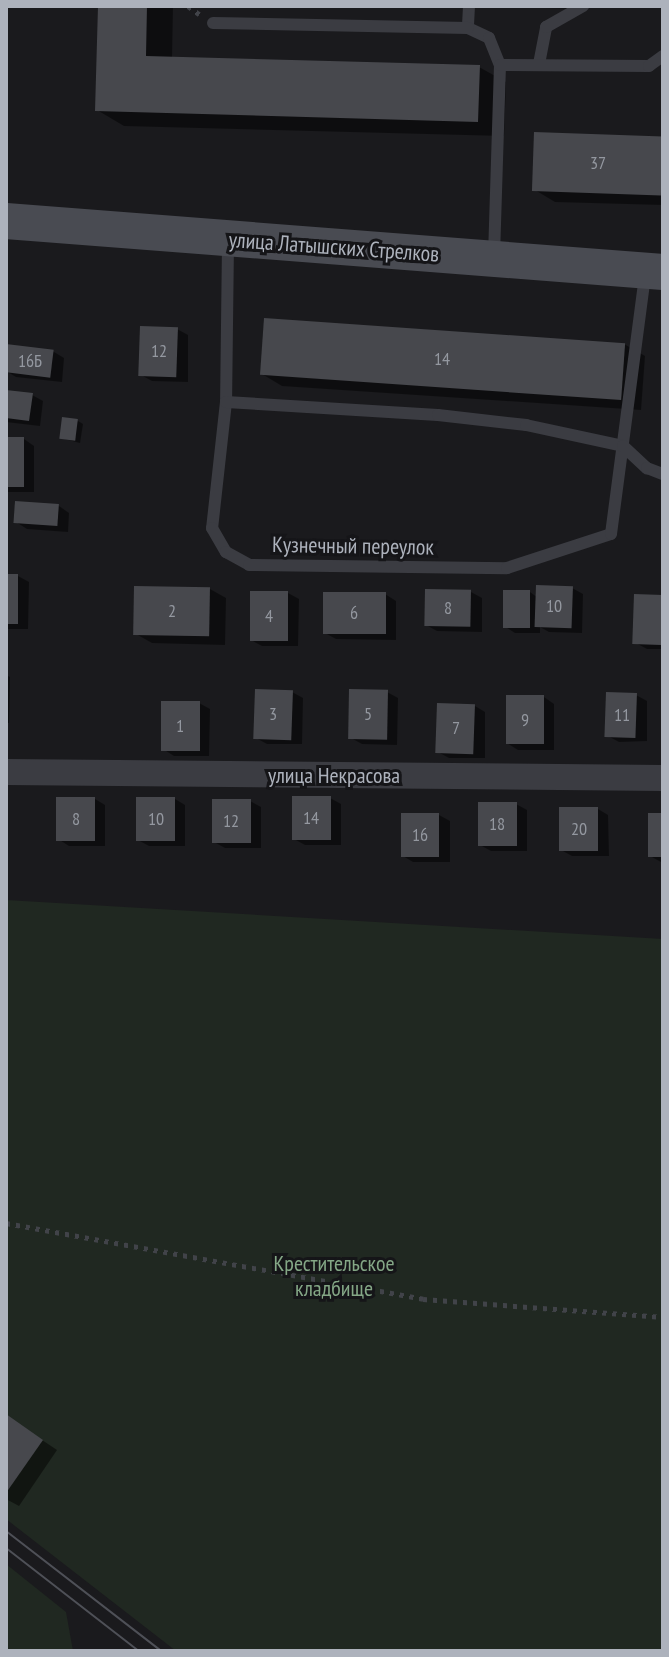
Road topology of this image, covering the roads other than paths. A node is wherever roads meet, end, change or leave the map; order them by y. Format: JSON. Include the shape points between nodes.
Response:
{"nodes":[{"id":1,"x":469,"y":6,"type":"edge"},
{"id":2,"x":583,"y":6,"type":"edge"},
{"id":3,"x":213,"y":23,"type":"dead end"},
{"id":4,"x":468,"y":28,"type":"junction"},
{"id":5,"x":663,"y":56,"type":"edge"},
{"id":6,"x":539,"y":64,"type":"junction"},
{"id":7,"x":500,"y":65,"type":"junction"},
{"id":8,"x":6,"y":221,"type":"edge"},
{"id":9,"x":228,"y":239,"type":"junction"},
{"id":10,"x":494,"y":259,"type":"junction"},
{"id":11,"x":654,"y":272,"type":"edge"},
{"id":12,"x":226,"y":402,"type":"junction"},
{"id":13,"x":623,"y":446,"type":"junction"},
{"id":14,"x":663,"y":474,"type":"edge"},
{"id":15,"x":6,"y":772,"type":"edge"},
{"id":16,"x":663,"y":778,"type":"edge"}],
"edges":[{"from":1,"to":4,"type":"lane"},
{"from":2,"to":6,"type":"lane","via":[[546,27]]},
{"from":3,"to":4,"type":"lane"},
{"from":4,"to":7,"type":"lane","via":[[489,38]]},
{"from":5,"to":6,"type":"lane","via":[[649,66]]},
{"from":6,"to":7,"type":"lane"},
{"from":7,"to":10,"type":"lane"},
{"from":8,"to":9,"type":"street","name":"улица Латышских Стрелков"},
{"from":9,"to":10,"type":"street","name":"улица Латышских Стрелков"},
{"from":9,"to":12,"type":"lane","name":"Кузнечный переулок"},
{"from":10,"to":11,"type":"street","name":"улица Латышских Стрелков"},
{"from":11,"to":13,"type":"lane"},
{"from":12,"to":13,"type":"lane","via":[[452,416]]},
{"from":12,"to":13,"type":"lane","name":"Кузнечный переулок","via":[[212,528],[226,552],[249,565],[507,568],[611,534]]},
{"from":13,"to":14,"type":"lane","via":[[647,468]]},
{"from":15,"to":16,"type":"street","name":"улица Некрасова"}]}
